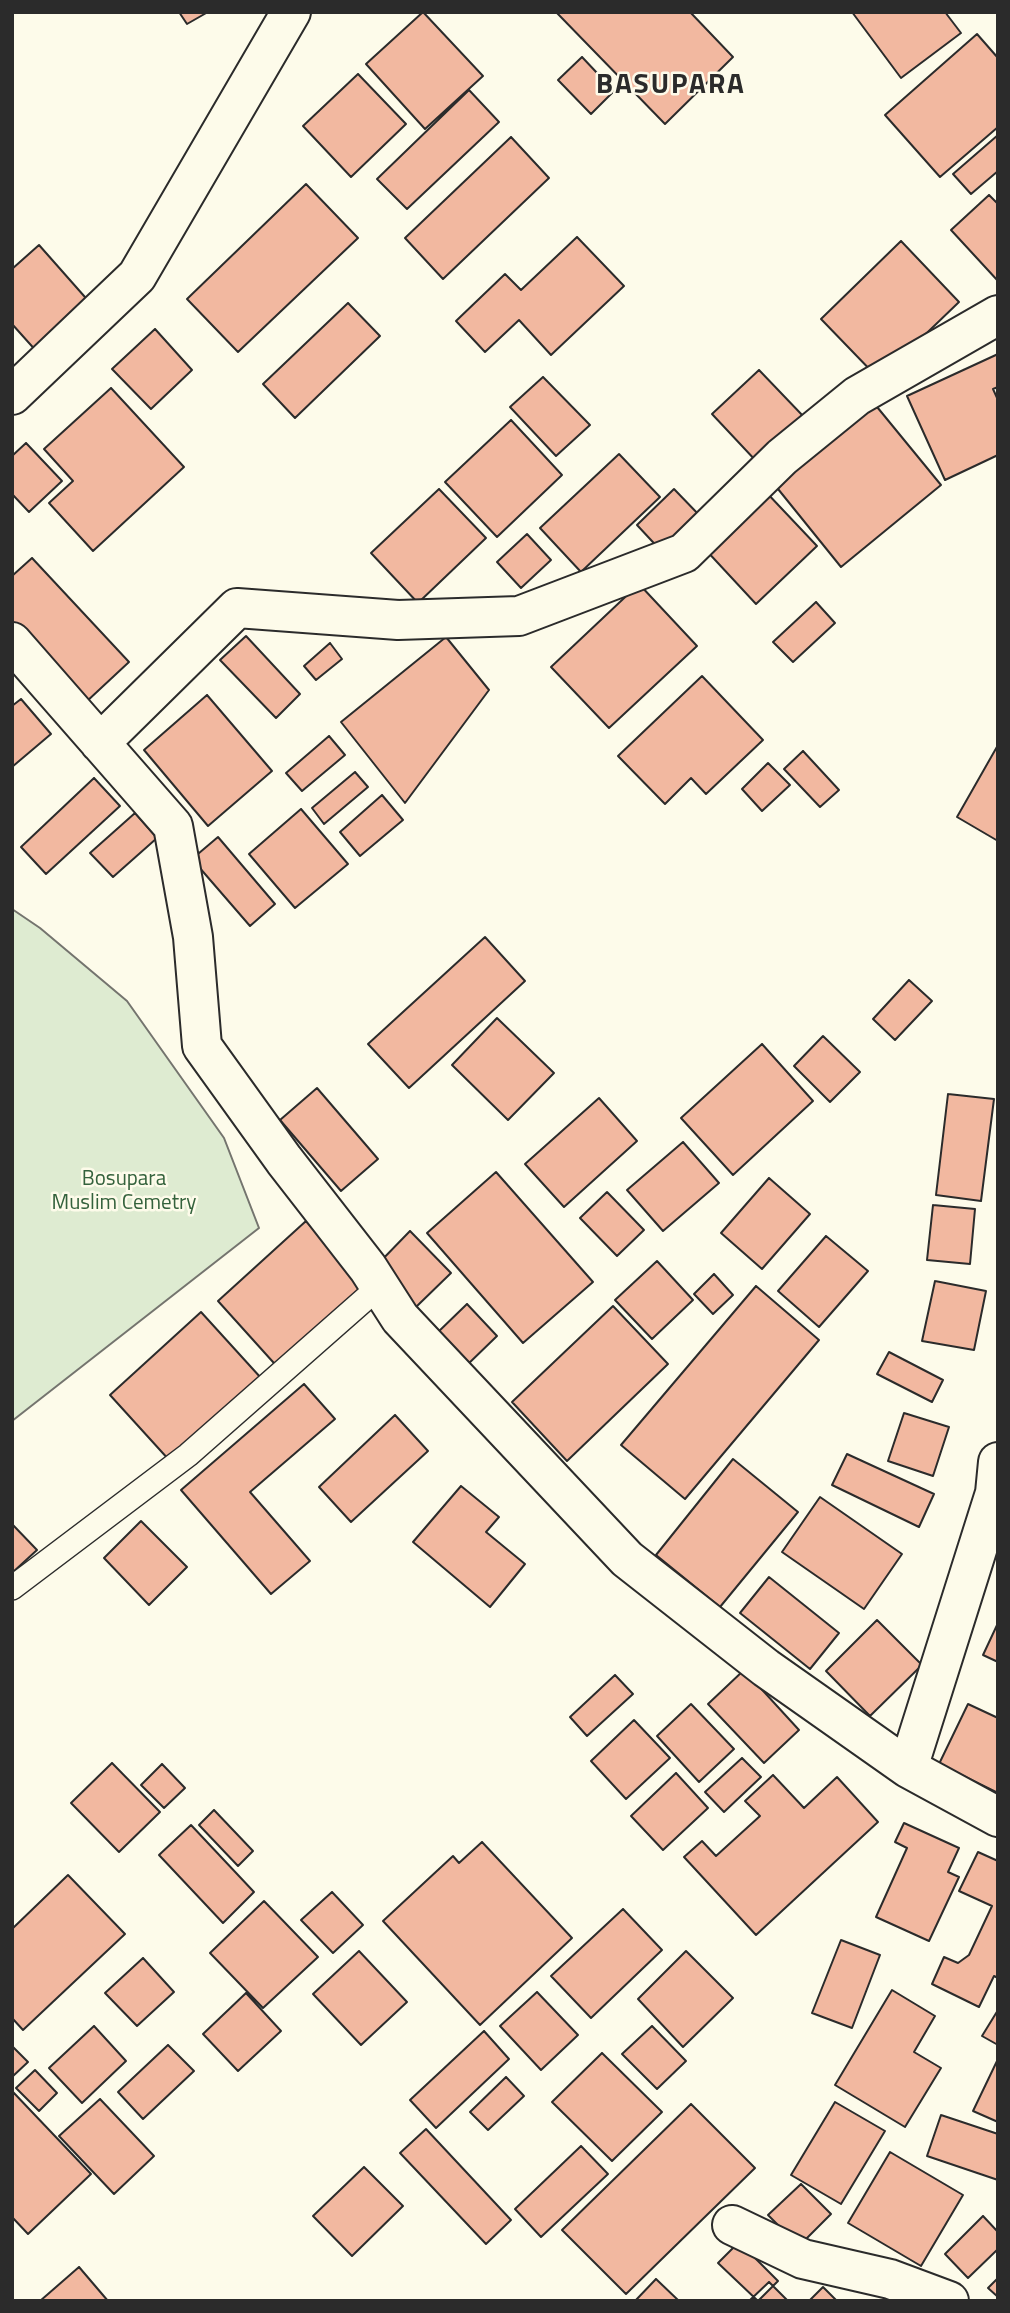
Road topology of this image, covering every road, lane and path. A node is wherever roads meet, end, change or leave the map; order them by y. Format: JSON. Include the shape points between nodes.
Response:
{"nodes":[{"id":1,"x":291,"y":12,"type":"edge"},
{"id":2,"x":998,"y":315,"type":"edge"},
{"id":3,"x":12,"y":395,"type":"edge"},
{"id":4,"x":12,"y":642,"type":"edge"},
{"id":5,"x":100,"y":743,"type":"junction"},
{"id":6,"x":380,"y":1286,"type":"junction"},
{"id":7,"x":998,"y":1462,"type":"edge"},
{"id":8,"x":12,"y":1588,"type":"edge"},
{"id":9,"x":908,"y":1768,"type":"junction"},
{"id":10,"x":998,"y":1817,"type":"edge"},
{"id":11,"x":732,"y":2225,"type":"dead end"},
{"id":12,"x":949,"y":2301,"type":"edge"}],
"edges":[{"from":1,"to":3,"type":"street","via":[[137,276]]},
{"from":2,"to":5,"type":"street","via":[[857,396],[782,457],[684,553],[519,616],[398,620],[237,608]]},
{"from":4,"to":5,"type":"street"},
{"from":5,"to":6,"type":"street","via":[[173,826],[193,937],[202,1046]]},
{"from":6,"to":8,"type":"lane","via":[[188,1455]]},
{"from":6,"to":9,"type":"street","via":[[400,1318],[627,1559],[766,1668]]},
{"from":7,"to":9,"type":"street","via":[[995,1493]]},
{"from":9,"to":10,"type":"street"},
{"from":11,"to":12,"type":"street","via":[[803,2259],[890,2279]]}]}
